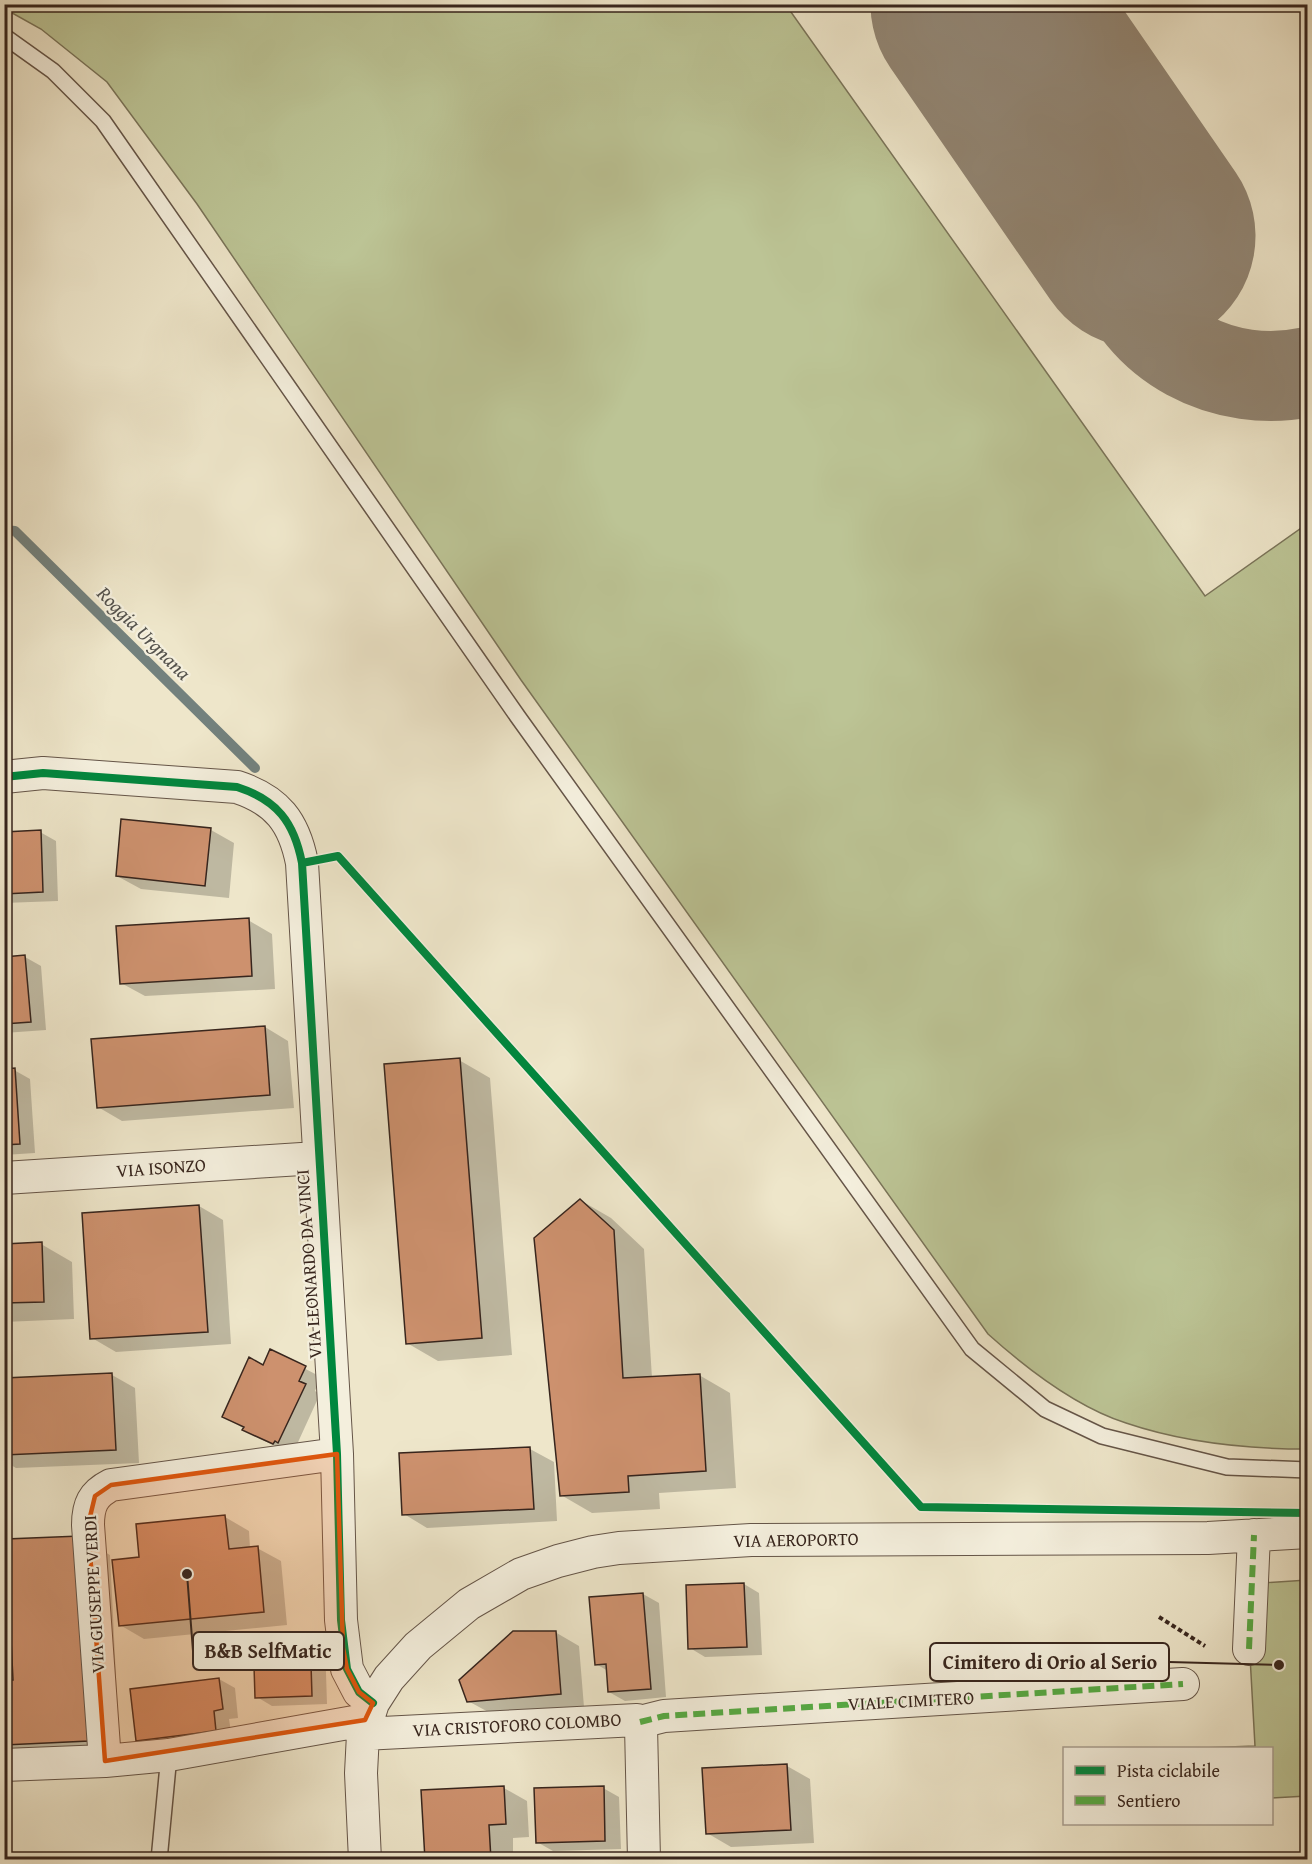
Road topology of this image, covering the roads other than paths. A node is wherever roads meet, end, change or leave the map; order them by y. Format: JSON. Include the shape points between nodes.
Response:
{"nodes":[{"id":1,"x":4,"y":36,"type":"edge"},
{"id":2,"x":4,"y":777,"type":"edge"},
{"id":3,"x":318,"y":1158,"type":"junction"},
{"id":4,"x":4,"y":1178,"type":"edge"},
{"id":5,"x":337,"y":1454,"type":"junction"},
{"id":6,"x":1308,"y":1470,"type":"edge"},
{"id":7,"x":1308,"y":1532,"type":"edge"},
{"id":8,"x":1254,"y":1535,"type":"junction"},
{"id":9,"x":1249,"y":1649,"type":"dead end"},
{"id":10,"x":1183,"y":1684,"type":"dead end"},
{"id":11,"x":367,"y":1719,"type":"junction"},
{"id":12,"x":640,"y":1722,"type":"junction"},
{"id":13,"x":169,"y":1755,"type":"junction"},
{"id":14,"x":105,"y":1761,"type":"junction"},
{"id":15,"x":4,"y":1765,"type":"edge"},
{"id":16,"x":159,"y":1860,"type":"edge"},
{"id":17,"x":365,"y":1860,"type":"edge"},
{"id":18,"x":644,"y":1860,"type":"edge"}],
"edges":[{"from":1,"to":6,"type":"lane","via":[[53,71],[103,121],[512,707],[972,1350],[1045,1408],[1102,1436],[1227,1467]]},
{"from":2,"to":3,"type":"street","name":"VIA LEONARDO DA VINCI","via":[[43,773],[237,787],[255,793],[285,817],[302,863]]},
{"from":3,"to":4,"type":"street","name":"VIA ISONZO"},
{"from":3,"to":5,"type":"street","name":"VIA LEONARDO DA VINCI"},
{"from":5,"to":11,"type":"street","name":"VIA LEONARDO DA VINCI","via":[[344,1648]]},
{"from":5,"to":14,"type":"street","name":"VIA GIUSEPPE VERDI","via":[[111,1485],[95,1496],[88,1511],[88,1525]]},
{"from":7,"to":8,"type":"street","name":"VIA AEROPORTO"},
{"from":8,"to":9,"type":"street"},
{"from":8,"to":11,"type":"street","name":"VIA AEROPORTO","via":[[750,1540],[593,1552],[522,1574],[469,1604],[418,1646],[389,1678]]},
{"from":10,"to":12,"type":"street","name":"VIALE CIMITERO","via":[[663,1716]]},
{"from":11,"to":12,"type":"street","name":"VIA CRISTOFORO COLOMBO"},
{"from":11,"to":13,"type":"street","name":"VIA CRISTOFORO COLOMBO"},
{"from":11,"to":17,"type":"street","via":[[361,1773]]},
{"from":12,"to":18,"type":"street","name":"VIA CRISTOFORO COLOMBO"},
{"from":13,"to":14,"type":"street","name":"VIA CRISTOFORO COLOMBO"},
{"from":13,"to":16,"type":"lane"},
{"from":14,"to":15,"type":"street","name":"VIA CRISTOFORO COLOMBO"}]}
